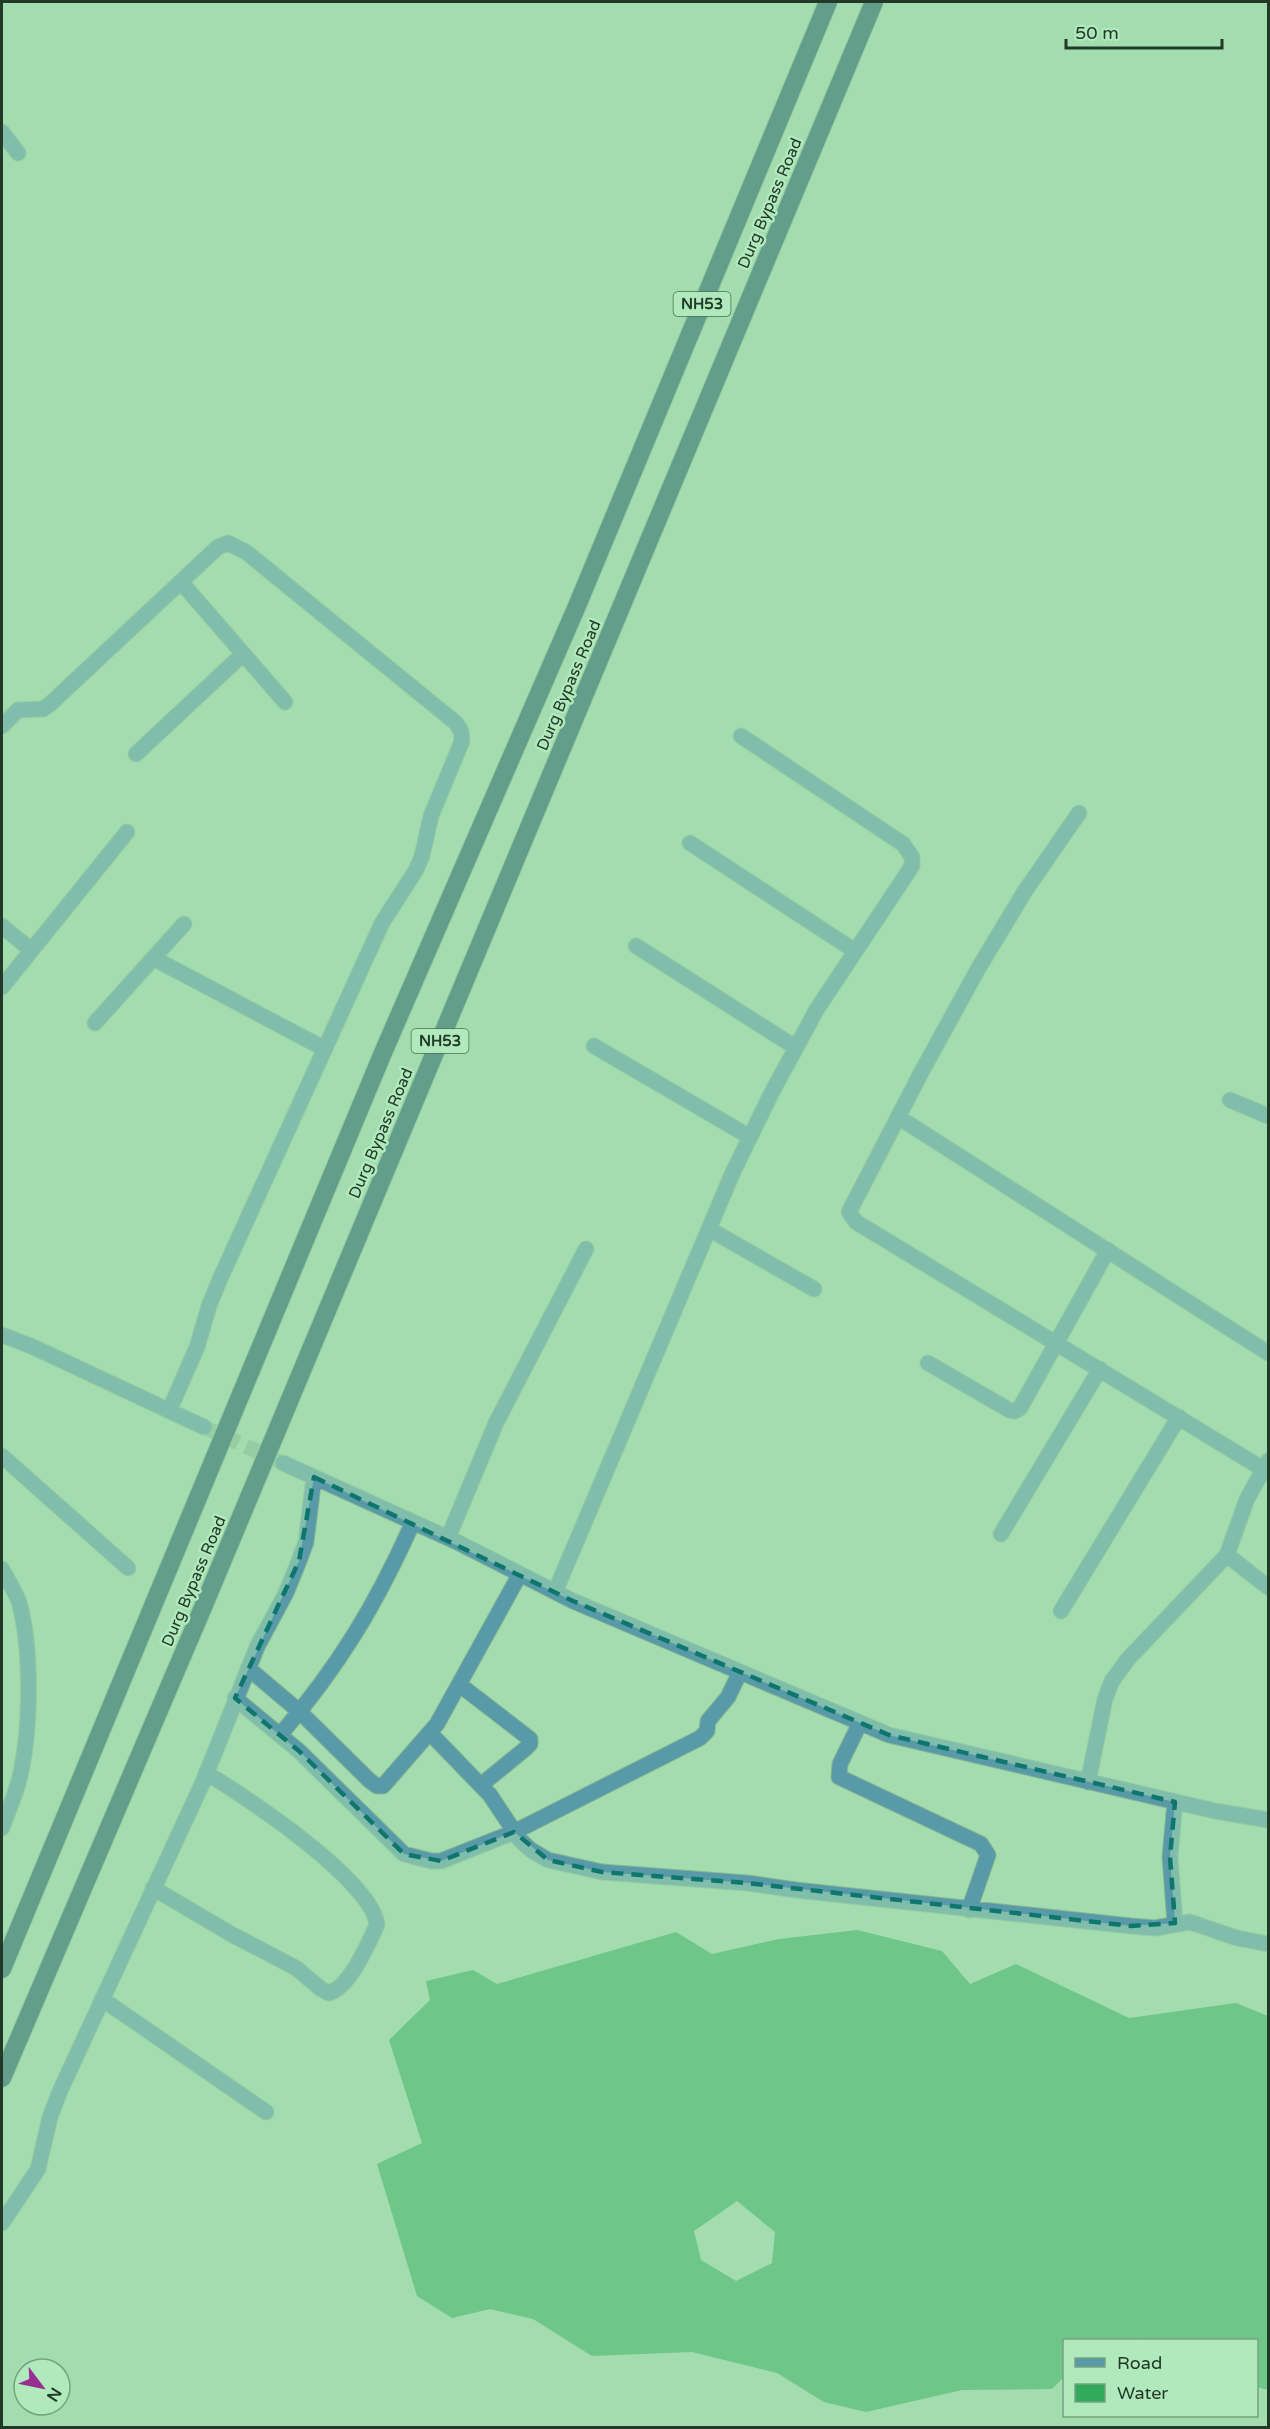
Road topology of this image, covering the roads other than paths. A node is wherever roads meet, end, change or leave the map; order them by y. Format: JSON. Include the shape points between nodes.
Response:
{"nodes":[{"id":1,"x":828,"y":2,"type":"edge"},
{"id":2,"x":874,"y":2,"type":"edge"},
{"id":3,"x":2,"y":132,"type":"edge"},
{"id":4,"x":18,"y":153,"type":"dead end"},
{"id":5,"x":181,"y":582,"type":"junction"},
{"id":6,"x":243,"y":654,"type":"junction"},
{"id":7,"x":285,"y":702,"type":"dead end"},
{"id":8,"x":2,"y":726,"type":"edge"},
{"id":9,"x":741,"y":736,"type":"dead end"},
{"id":10,"x":136,"y":754,"type":"dead end"},
{"id":11,"x":1079,"y":813,"type":"dead end"},
{"id":12,"x":127,"y":832,"type":"dead end"},
{"id":13,"x":690,"y":843,"type":"dead end"},
{"id":14,"x":184,"y":924,"type":"dead end"},
{"id":15,"x":2,"y":926,"type":"edge"},
{"id":16,"x":636,"y":946,"type":"dead end"},
{"id":17,"x":31,"y":950,"type":"junction"},
{"id":18,"x":855,"y":951,"type":"junction"},
{"id":19,"x":153,"y":957,"type":"junction"},
{"id":20,"x":2,"y":987,"type":"edge"},
{"id":21,"x":95,"y":1023,"type":"dead end"},
{"id":22,"x":594,"y":1046,"type":"dead end"},
{"id":23,"x":795,"y":1047,"type":"junction"},
{"id":24,"x":325,"y":1049,"type":"junction"},
{"id":25,"x":1230,"y":1100,"type":"dead end"},
{"id":26,"x":1269,"y":1116,"type":"edge"},
{"id":27,"x":897,"y":1118,"type":"junction"},
{"id":28,"x":750,"y":1137,"type":"junction"},
{"id":29,"x":709,"y":1229,"type":"junction"},
{"id":30,"x":586,"y":1249,"type":"dead end"},
{"id":31,"x":1108,"y":1250,"type":"junction"},
{"id":32,"x":814,"y":1289,"type":"dead end"},
{"id":33,"x":2,"y":1335,"type":"edge"},
{"id":34,"x":1058,"y":1343,"type":"junction"},
{"id":35,"x":1269,"y":1353,"type":"edge"},
{"id":36,"x":928,"y":1363,"type":"dead end"},
{"id":37,"x":1100,"y":1369,"type":"junction"},
{"id":38,"x":169,"y":1411,"type":"junction"},
{"id":39,"x":1179,"y":1417,"type":"junction"},
{"id":40,"x":204,"y":1427,"type":"tunnel mouth"},
{"id":41,"x":2,"y":1456,"type":"edge"},
{"id":42,"x":283,"y":1463,"type":"tunnel mouth"},
{"id":43,"x":1267,"y":1467,"type":"edge"},
{"id":44,"x":314,"y":1477,"type":"junction"},
{"id":45,"x":413,"y":1522,"type":"junction"},
{"id":46,"x":1001,"y":1534,"type":"dead end"},
{"id":47,"x":448,"y":1538,"type":"junction"},
{"id":48,"x":1227,"y":1555,"type":"junction"},
{"id":49,"x":128,"y":1568,"type":"dead end"},
{"id":50,"x":2,"y":1569,"type":"edge"},
{"id":51,"x":520,"y":1574,"type":"junction"},
{"id":52,"x":1269,"y":1587,"type":"edge"},
{"id":53,"x":555,"y":1592,"type":"junction"},
{"id":54,"x":1061,"y":1611,"type":"dead end"},
{"id":55,"x":248,"y":1668,"type":"junction"},
{"id":56,"x":740,"y":1672,"type":"junction"},
{"id":57,"x":460,"y":1685,"type":"junction"},
{"id":58,"x":235,"y":1698,"type":"junction"},
{"id":59,"x":300,"y":1712,"type":"junction"},
{"id":60,"x":860,"y":1723,"type":"junction"},
{"id":61,"x":430,"y":1734,"type":"junction"},
{"id":62,"x":280,"y":1735,"type":"junction"},
{"id":63,"x":206,"y":1773,"type":"junction"},
{"id":64,"x":1088,"y":1782,"type":"junction"},
{"id":65,"x":481,"y":1785,"type":"junction"},
{"id":66,"x":1175,"y":1802,"type":"junction"},
{"id":67,"x":1269,"y":1820,"type":"edge"},
{"id":68,"x":508,"y":1823,"type":"junction"},
{"id":69,"x":2,"y":1828,"type":"edge"},
{"id":70,"x":153,"y":1888,"type":"junction"},
{"id":71,"x":969,"y":1910,"type":"junction"},
{"id":72,"x":1175,"y":1923,"type":"junction"},
{"id":73,"x":1269,"y":1944,"type":"edge"},
{"id":74,"x":2,"y":1969,"type":"edge"},
{"id":75,"x":102,"y":1999,"type":"junction"},
{"id":76,"x":2,"y":2078,"type":"edge"},
{"id":77,"x":266,"y":2112,"type":"dead end"},
{"id":78,"x":2,"y":2223,"type":"edge"}],
"edges":[{"from":1,"to":74,"type":"highway","name":"Durg Bypass Road","number":"NH53","via":[[577,606],[382,1055]]},
{"from":2,"to":76,"type":"highway","name":"Durg Bypass Road","number":"NH53","via":[[209,1594]]},
{"from":3,"to":4,"type":"street"},
{"from":5,"to":6,"type":"street"},
{"from":5,"to":8,"type":"street","via":[[43,710],[18,710]]},
{"from":5,"to":24,"type":"street","via":[[218,547],[228,543],[236,546],[456,723],[461,731],[462,741],[430,816],[422,856],[382,923]]},
{"from":6,"to":7,"type":"street"},
{"from":6,"to":10,"type":"street"},
{"from":9,"to":18,"type":"street","via":[[909,850],[912,866],[908,874]]},
{"from":11,"to":27,"type":"street","via":[[984,959]]},
{"from":12,"to":17,"type":"street"},
{"from":13,"to":18,"type":"street"},
{"from":14,"to":19,"type":"street"},
{"from":15,"to":17,"type":"street"},
{"from":16,"to":23,"type":"street"},
{"from":17,"to":20,"type":"street"},
{"from":18,"to":23,"type":"street"},
{"from":19,"to":21,"type":"street"},
{"from":19,"to":24,"type":"street"},
{"from":22,"to":28,"type":"street"},
{"from":23,"to":28,"type":"street"},
{"from":24,"to":38,"type":"street","via":[[220,1279],[197,1347]]},
{"from":25,"to":26,"type":"street"},
{"from":27,"to":31,"type":"street"},
{"from":27,"to":34,"type":"street","via":[[852,1205],[851,1217]]},
{"from":28,"to":29,"type":"street"},
{"from":29,"to":32,"type":"street"},
{"from":29,"to":53,"type":"street"},
{"from":30,"to":47,"type":"street","via":[[496,1423]]},
{"from":31,"to":34,"type":"street"},
{"from":31,"to":35,"type":"street"},
{"from":33,"to":38,"type":"street"},
{"from":34,"to":36,"type":"street","via":[[1025,1402],[1015,1411]]},
{"from":34,"to":37,"type":"street"},
{"from":37,"to":39,"type":"street"},
{"from":37,"to":46,"type":"street"},
{"from":38,"to":40,"type":"street"},
{"from":39,"to":43,"type":"street"},
{"from":39,"to":54,"type":"street"},
{"from":41,"to":49,"type":"street"},
{"from":42,"to":44,"type":"street"},
{"from":43,"to":48,"type":"street","via":[[1239,1517]]},
{"from":44,"to":45,"type":"street"},
{"from":44,"to":55,"type":"street","via":[[306,1542]]},
{"from":45,"to":47,"type":"street"},
{"from":45,"to":59,"type":"street","via":[[369,1612]]},
{"from":47,"to":51,"type":"street"},
{"from":48,"to":52,"type":"street"},
{"from":48,"to":64,"type":"street","via":[[1112,1680]]},
{"from":50,"to":69,"type":"street","via":[[18,1600],[27,1657],[27,1728],[20,1776]]},
{"from":51,"to":53,"type":"street"},
{"from":51,"to":57,"type":"street"},
{"from":53,"to":56,"type":"street"},
{"from":55,"to":58,"type":"street"},
{"from":55,"to":59,"type":"street"},
{"from":56,"to":60,"type":"street"},
{"from":56,"to":68,"type":"street","via":[[700,1738]]},
{"from":57,"to":61,"type":"street"},
{"from":57,"to":65,"type":"street","via":[[530,1739],[525,1749]]},
{"from":58,"to":62,"type":"street"},
{"from":58,"to":63,"type":"street"},
{"from":59,"to":61,"type":"street","via":[[377,1786],[388,1782]]},
{"from":59,"to":62,"type":"street"},
{"from":60,"to":64,"type":"street","via":[[890,1735]]},
{"from":60,"to":71,"type":"street","via":[[840,1764],[839,1777],[986,1848],[988,1855]]},
{"from":61,"to":65,"type":"street"},
{"from":62,"to":68,"type":"street","via":[[404,1854],[441,1861]]},
{"from":63,"to":70,"type":"street"},
{"from":63,"to":70,"type":"street","via":[[259,1806],[333,1866],[372,1908],[377,1925],[344,1983],[329,1993],[296,1968]]},
{"from":64,"to":66,"type":"street"},
{"from":65,"to":68,"type":"street"},
{"from":66,"to":67,"type":"street"},
{"from":66,"to":72,"type":"street","via":[[1170,1857]]},
{"from":68,"to":71,"type":"street","via":[[531,1850],[548,1860],[602,1872],[747,1883]]},
{"from":70,"to":75,"type":"street"},
{"from":71,"to":72,"type":"street","via":[[1155,1928]]},
{"from":72,"to":73,"type":"street","via":[[1201,1924],[1237,1938]]},
{"from":75,"to":77,"type":"street"},
{"from":75,"to":78,"type":"street","via":[[60,2091],[38,2169]]}]}
